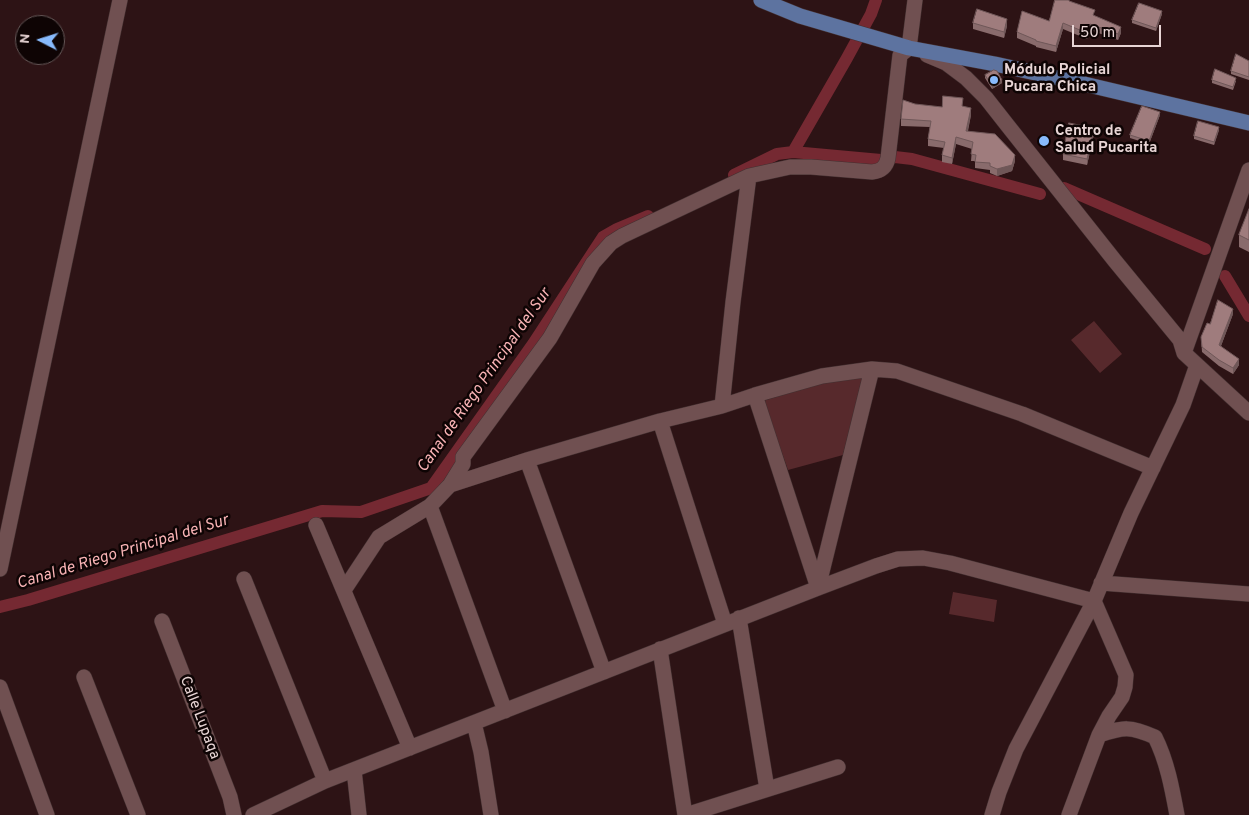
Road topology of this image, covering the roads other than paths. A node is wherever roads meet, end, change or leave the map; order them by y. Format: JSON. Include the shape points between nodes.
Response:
{"nodes":[{"id":1,"x":120,"y":0,"type":"edge"},
{"id":2,"x":761,"y":0,"type":"edge"},
{"id":3,"x":915,"y":0,"type":"edge"},
{"id":4,"x":910,"y":48,"type":"junction"},
{"id":5,"x":1249,"y":123,"type":"edge"},
{"id":6,"x":1249,"y":170,"type":"edge"},
{"id":7,"x":750,"y":176,"type":"junction"},
{"id":8,"x":1184,"y":353,"type":"junction"},
{"id":9,"x":1197,"y":365,"type":"junction"},
{"id":10,"x":872,"y":369,"type":"junction"},
{"id":11,"x":755,"y":395,"type":"junction"},
{"id":12,"x":722,"y":406,"type":"junction"},
{"id":13,"x":1249,"y":413,"type":"edge"},
{"id":14,"x":660,"y":421,"type":"junction"},
{"id":15,"x":527,"y":460,"type":"junction"},
{"id":16,"x":1153,"y":468,"type":"junction"},
{"id":17,"x":450,"y":485,"type":"junction"},
{"id":18,"x":430,"y":506,"type":"junction"},
{"id":19,"x":316,"y":525,"type":"dead end"},
{"id":20,"x":0,"y":569,"type":"edge"},
{"id":21,"x":244,"y":579,"type":"dead end"},
{"id":22,"x":1101,"y":583,"type":"junction"},
{"id":23,"x":818,"y":588,"type":"junction"},
{"id":24,"x":344,"y":590,"type":"junction"},
{"id":25,"x":1249,"y":594,"type":"edge"},
{"id":26,"x":1094,"y":601,"type":"junction"},
{"id":27,"x":740,"y":618,"type":"junction"},
{"id":28,"x":162,"y":621,"type":"dead end"},
{"id":29,"x":725,"y":624,"type":"junction"},
{"id":30,"x":660,"y":650,"type":"junction"},
{"id":31,"x":604,"y":672,"type":"junction"},
{"id":32,"x":84,"y":677,"type":"dead end"},
{"id":33,"x":0,"y":686,"type":"edge"},
{"id":34,"x":505,"y":711,"type":"junction"},
{"id":35,"x":474,"y":723,"type":"junction"},
{"id":36,"x":1099,"y":735,"type":"junction"},
{"id":37,"x":410,"y":748,"type":"junction"},
{"id":38,"x":838,"y":767,"type":"dead end"},
{"id":39,"x":354,"y":770,"type":"junction"},
{"id":40,"x":325,"y":781,"type":"junction"},
{"id":41,"x":767,"y":789,"type":"junction"},
{"id":42,"x":47,"y":815,"type":"edge"},
{"id":43,"x":138,"y":815,"type":"edge"},
{"id":44,"x":234,"y":815,"type":"edge"},
{"id":45,"x":253,"y":815,"type":"edge"},
{"id":46,"x":359,"y":815,"type":"edge"},
{"id":47,"x":491,"y":815,"type":"edge"},
{"id":48,"x":686,"y":815,"type":"edge"},
{"id":49,"x":992,"y":815,"type":"edge"},
{"id":50,"x":1069,"y":815,"type":"edge"},
{"id":51,"x":1177,"y":815,"type":"edge"}],
"edges":[{"from":1,"to":20,"type":"street"},
{"from":2,"to":4,"type":"main road","via":[[800,16]]},
{"from":3,"to":4,"type":"street"},
{"from":4,"to":5,"type":"main road","via":[[995,64]]},
{"from":4,"to":7,"type":"street","via":[[900,56],[884,168],[872,172],[790,167]]},
{"from":4,"to":8,"type":"street","via":[[946,63],[986,98],[1180,340]]},
{"from":6,"to":8,"type":"street"},
{"from":7,"to":12,"type":"street"},
{"from":7,"to":17,"type":"street","via":[[611,243],[593,263],[550,338],[463,457]]},
{"from":8,"to":9,"type":"street"},
{"from":9,"to":13,"type":"street"},
{"from":9,"to":16,"type":"street"},
{"from":10,"to":11,"type":"street","via":[[822,376]]},
{"from":10,"to":16,"type":"street","via":[[897,371],[1022,414]]},
{"from":10,"to":23,"type":"street"},
{"from":11,"to":12,"type":"street"},
{"from":11,"to":23,"type":"street"},
{"from":12,"to":14,"type":"street"},
{"from":14,"to":15,"type":"street"},
{"from":14,"to":29,"type":"street"},
{"from":15,"to":17,"type":"street"},
{"from":15,"to":31,"type":"street"},
{"from":16,"to":22,"type":"street"},
{"from":17,"to":18,"type":"street"},
{"from":18,"to":24,"type":"street","via":[[379,537]]},
{"from":18,"to":34,"type":"street"},
{"from":19,"to":24,"type":"street"},
{"from":21,"to":40,"type":"street"},
{"from":22,"to":25,"type":"street"},
{"from":22,"to":26,"type":"street"},
{"from":23,"to":26,"type":"street","via":[[898,559],[923,558]]},
{"from":23,"to":27,"type":"street"},
{"from":24,"to":37,"type":"street"},
{"from":26,"to":36,"type":"street","via":[[1126,675],[1122,697]]},
{"from":26,"to":49,"type":"street","via":[[1016,749]]},
{"from":27,"to":29,"type":"street"},
{"from":27,"to":41,"type":"street"},
{"from":28,"to":44,"type":"street","name":"Calle Lupaqa","via":[[230,796]]},
{"from":29,"to":30,"type":"street"},
{"from":30,"to":31,"type":"street"},
{"from":30,"to":48,"type":"street"},
{"from":31,"to":34,"type":"street"},
{"from":32,"to":43,"type":"street"},
{"from":33,"to":42,"type":"street"},
{"from":34,"to":35,"type":"street"},
{"from":35,"to":37,"type":"street"},
{"from":35,"to":47,"type":"street"},
{"from":36,"to":50,"type":"street"},
{"from":36,"to":51,"type":"street","via":[[1128,728],[1155,737],[1169,775]]},
{"from":37,"to":39,"type":"street"},
{"from":38,"to":41,"type":"street"},
{"from":39,"to":40,"type":"street"},
{"from":39,"to":46,"type":"street"},
{"from":40,"to":45,"type":"street"},
{"from":41,"to":48,"type":"street"}]}
